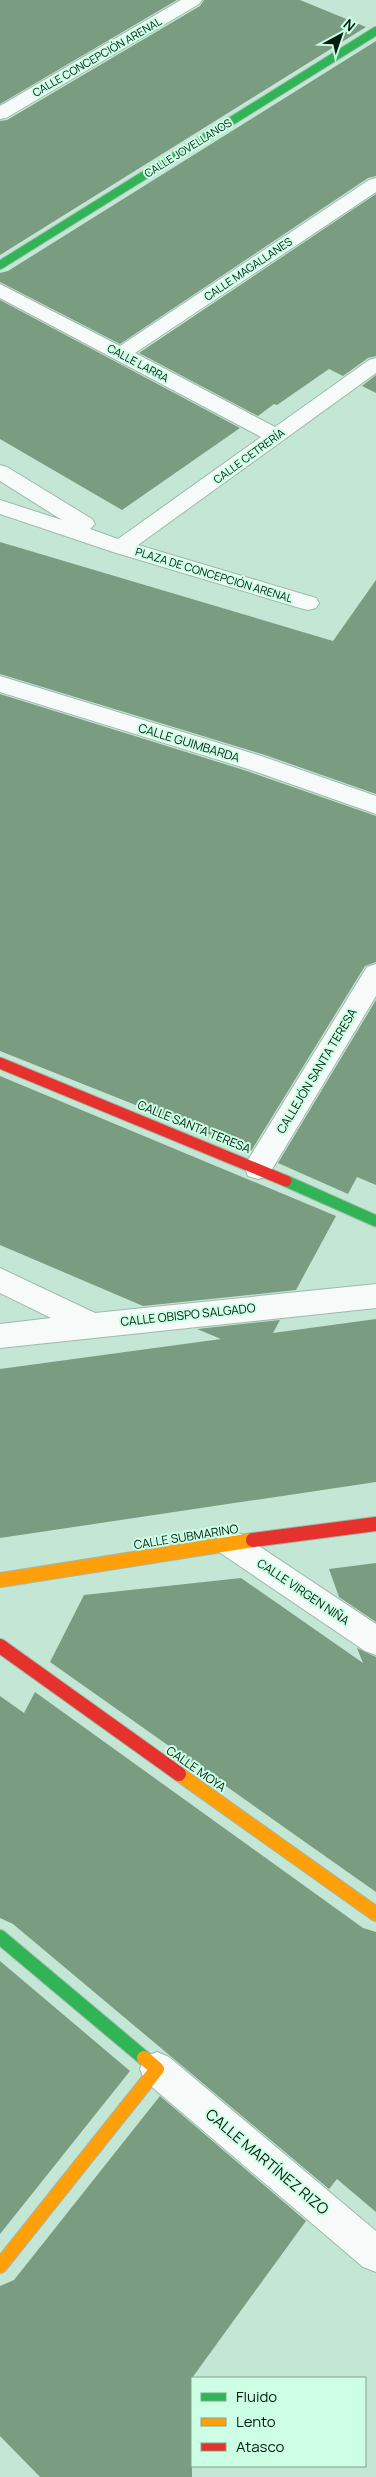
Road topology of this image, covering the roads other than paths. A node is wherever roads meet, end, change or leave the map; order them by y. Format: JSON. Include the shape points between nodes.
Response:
{"nodes":[{"id":1,"x":193,"y":0,"type":"edge"},
{"id":2,"x":376,"y":31,"type":"edge"},
{"id":3,"x":0,"y":114,"type":"edge"},
{"id":4,"x":376,"y":184,"type":"edge"},
{"id":5,"x":0,"y":265,"type":"edge"},
{"id":6,"x":0,"y":290,"type":"edge"},
{"id":7,"x":121,"y":354,"type":"junction"},
{"id":8,"x":376,"y":364,"type":"edge"},
{"id":9,"x":276,"y":436,"type":"junction"},
{"id":10,"x":0,"y":472,"type":"edge"},
{"id":11,"x":0,"y":507,"type":"edge"},
{"id":12,"x":121,"y":547,"type":"junction"},
{"id":13,"x":308,"y":603,"type":"dead end"},
{"id":14,"x":0,"y":684,"type":"edge"},
{"id":15,"x":376,"y":805,"type":"edge"},
{"id":16,"x":376,"y":974,"type":"edge"},
{"id":17,"x":0,"y":1063,"type":"edge"},
{"id":18,"x":258,"y":1168,"type":"junction"},
{"id":19,"x":376,"y":1221,"type":"edge"},
{"id":20,"x":0,"y":1280,"type":"edge"},
{"id":21,"x":376,"y":1296,"type":"edge"},
{"id":22,"x":93,"y":1324,"type":"junction"},
{"id":23,"x":0,"y":1336,"type":"edge"},
{"id":24,"x":376,"y":1524,"type":"edge"},
{"id":25,"x":230,"y":1543,"type":"junction"},
{"id":26,"x":0,"y":1580,"type":"edge"},
{"id":27,"x":376,"y":1641,"type":"edge"},
{"id":28,"x":0,"y":1646,"type":"edge"},
{"id":29,"x":376,"y":1914,"type":"edge"},
{"id":30,"x":0,"y":1937,"type":"edge"},
{"id":31,"x":158,"y":2069,"type":"junction"},
{"id":32,"x":376,"y":2254,"type":"edge"},
{"id":33,"x":0,"y":2266,"type":"edge"}],
"edges":[{"from":1,"to":3,"type":"street","name":"CALLE CONCEPCIÓN ARENAL"},
{"from":2,"to":5,"type":"street","name":"CALLE JOVELLANOS"},
{"from":4,"to":7,"type":"street","name":"CALLE MAGALLANES"},
{"from":6,"to":7,"type":"street","name":"CALLE LARRA"},
{"from":7,"to":9,"type":"street","name":"CALLE LARRA"},
{"from":8,"to":9,"type":"street","name":"CALLE CETRERÍA"},
{"from":9,"to":12,"type":"street","name":"CALLE CETRERÍA"},
{"from":10,"to":12,"type":"street","name":"PLAZA DE CONCEPCIÓN ARENAL"},
{"from":11,"to":12,"type":"street","name":"PLAZA DE CONCEPCIÓN ARENAL"},
{"from":12,"to":13,"type":"street","name":"PLAZA DE CONCEPCIÓN ARENAL"},
{"from":14,"to":15,"type":"street","name":"CALLE GUIMBARDA","via":[[256,763]]},
{"from":16,"to":18,"type":"street","name":"CALLEJÓN SANTA TERESA"},
{"from":17,"to":18,"type":"street","name":"CALLE SANTA TERESA"},
{"from":18,"to":19,"type":"street","name":"CALLE SANTA TERESA"},
{"from":20,"to":22,"type":"street"},
{"from":21,"to":22,"type":"street","name":"CALLE OBISPO SALGADO"},
{"from":22,"to":23,"type":"street","name":"CALLE OBISPO SALGADO"},
{"from":24,"to":25,"type":"street","name":"CALLE SUBMARINO"},
{"from":25,"to":26,"type":"street","name":"CALLE SUBMARINO"},
{"from":25,"to":27,"type":"street","name":"CALLE VIRGEN NIÑA"},
{"from":28,"to":29,"type":"street","name":"CALLE MOYA"},
{"from":30,"to":31,"type":"street","name":"CALLE MARTÍNEZ RIZO"},
{"from":31,"to":32,"type":"street","name":"CALLE MARTÍNEZ RIZO"},
{"from":31,"to":33,"type":"street"}]}
